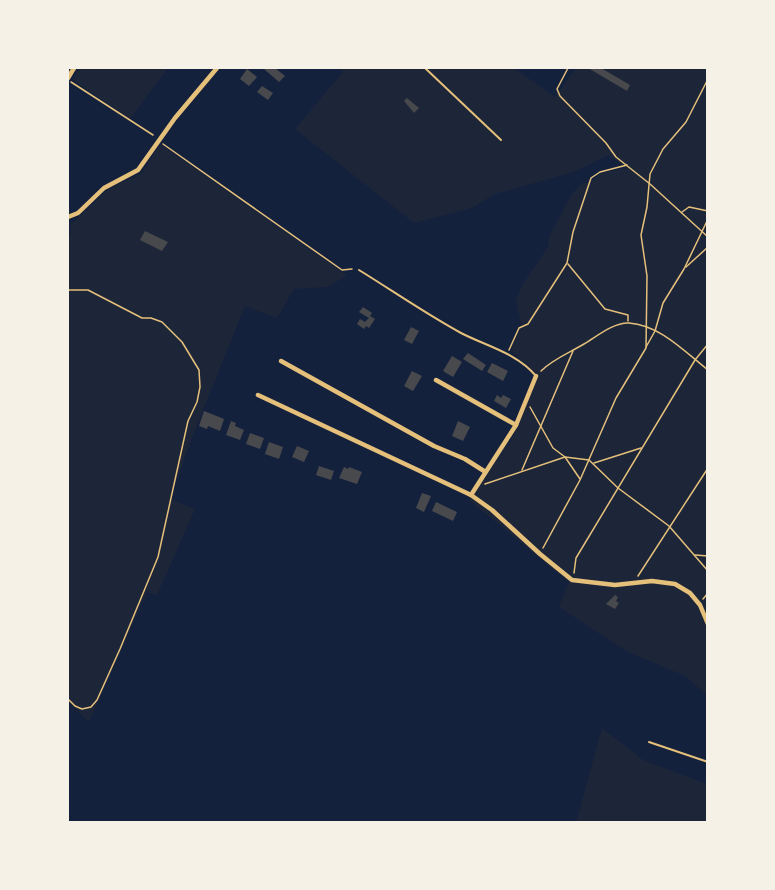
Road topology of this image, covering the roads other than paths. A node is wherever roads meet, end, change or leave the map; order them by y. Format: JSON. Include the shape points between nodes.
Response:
{"nodes":[{"id":1,"x":74,"y":68,"type":"edge"},
{"id":2,"x":217,"y":68,"type":"edge"},
{"id":3,"x":425,"y":68,"type":"edge"},
{"id":4,"x":68,"y":77,"type":"edge"},
{"id":5,"x":501,"y":140,"type":"dead end"},
{"id":6,"x":68,"y":217,"type":"edge"},
{"id":7,"x":359,"y":270,"type":"road end"},
{"id":8,"x":281,"y":361,"type":"dead end"},
{"id":9,"x":536,"y":376,"type":"joint"},
{"id":10,"x":436,"y":380,"type":"dead end"},
{"id":11,"x":258,"y":395,"type":"dead end"},
{"id":12,"x":516,"y":425,"type":"junction"},
{"id":13,"x":484,"y":471,"type":"junction"},
{"id":14,"x":471,"y":495,"type":"junction"},
{"id":15,"x":708,"y":624,"type":"edge"},
{"id":16,"x":649,"y":742,"type":"dead end"},
{"id":17,"x":708,"y":762,"type":"edge"}],
"edges":[{"from":1,"to":4,"type":"street"},
{"from":2,"to":6,"type":"street","via":[[138,170],[104,188],[78,213]]},
{"from":3,"to":5,"type":"lane"},
{"from":7,"to":9,"type":"lane","via":[[461,333],[507,354]]},
{"from":8,"to":13,"type":"street"},
{"from":9,"to":12,"type":"street"},
{"from":10,"to":12,"type":"street"},
{"from":11,"to":14,"type":"street"},
{"from":12,"to":13,"type":"street"},
{"from":13,"to":14,"type":"street"},
{"from":14,"to":15,"type":"street","via":[[572,580],[615,585],[652,581],[675,584],[700,605]]},
{"from":16,"to":17,"type":"lane"}]}
